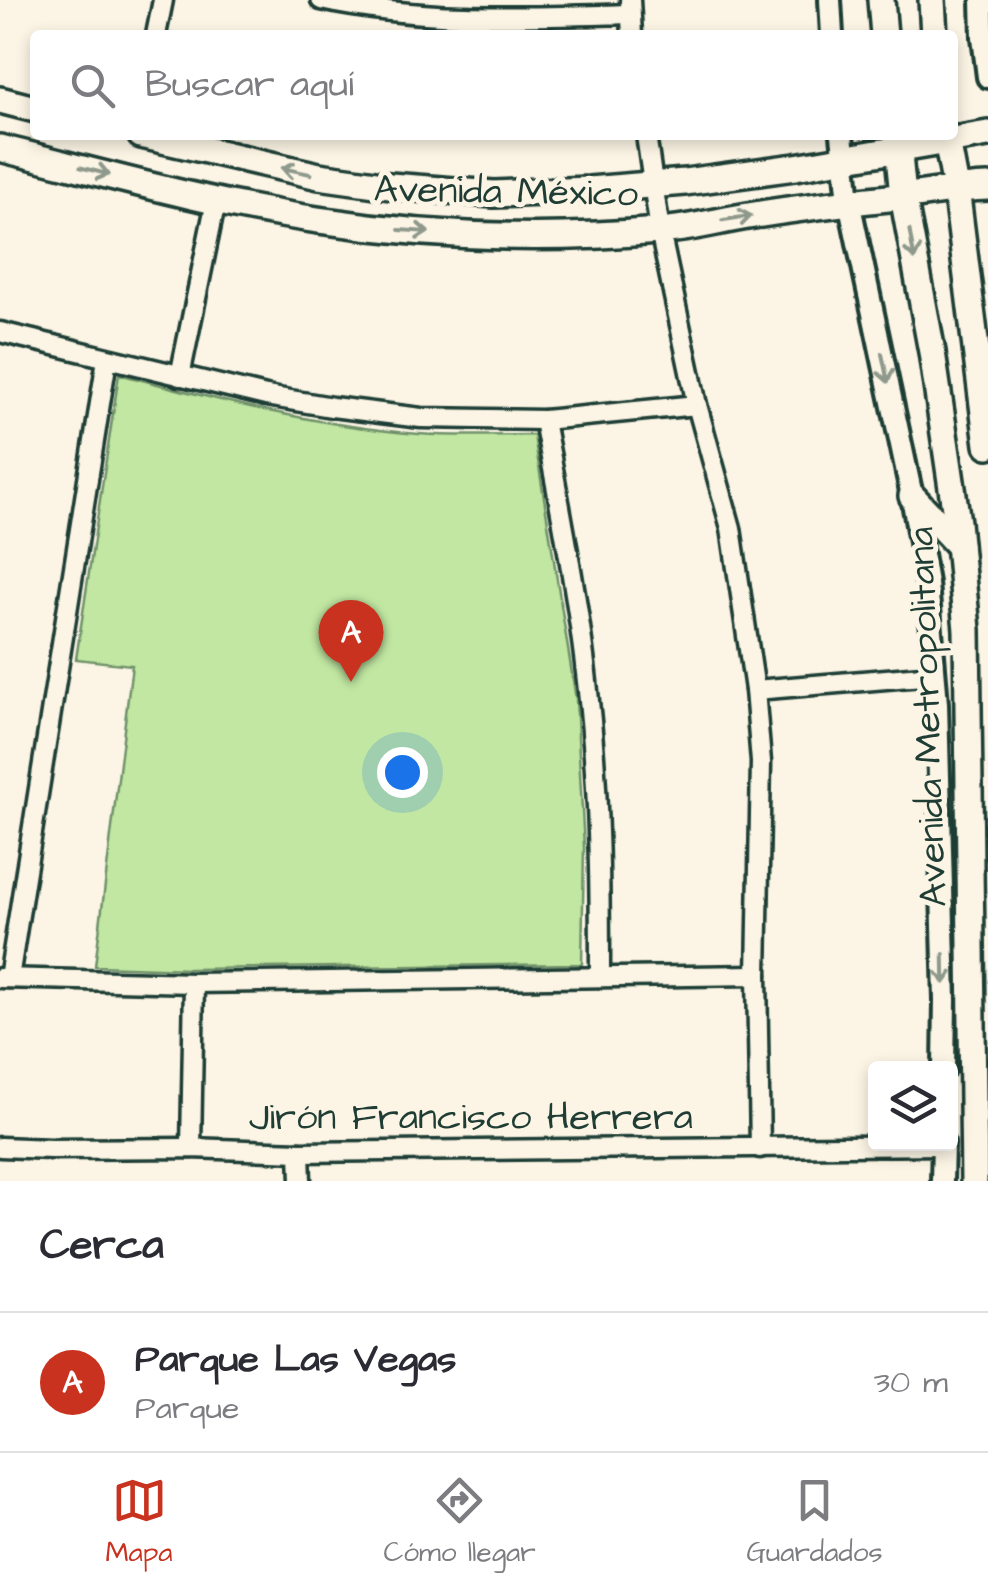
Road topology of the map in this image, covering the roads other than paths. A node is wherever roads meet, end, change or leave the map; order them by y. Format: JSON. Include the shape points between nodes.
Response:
{"nodes":[{"id":1,"x":163,"y":0,"type":"edge"},
{"id":2,"x":321,"y":0,"type":"edge"},
{"id":3,"x":830,"y":0,"type":"edge"},
{"id":4,"x":881,"y":0,"type":"edge"},
{"id":5,"x":932,"y":0,"type":"edge"},
{"id":6,"x":982,"y":0,"type":"edge"},
{"id":7,"x":421,"y":7,"type":"edge"},
{"id":8,"x":630,"y":7,"type":"edge"},
{"id":9,"x":157,"y":30,"type":"edge"},
{"id":10,"x":832,"y":30,"type":"edge"},
{"id":11,"x":884,"y":30,"type":"edge"},
{"id":12,"x":934,"y":30,"type":"edge"},
{"id":13,"x":988,"y":76,"type":"edge"},
{"id":14,"x":0,"y":100,"type":"edge"},
{"id":15,"x":30,"y":108,"type":"edge"},
{"id":16,"x":988,"y":134,"type":"edge"},
{"id":17,"x":958,"y":136,"type":"edge"},
{"id":18,"x":162,"y":140,"type":"edge"},
{"id":19,"x":647,"y":140,"type":"edge"},
{"id":20,"x":947,"y":140,"type":"edge"},
{"id":21,"x":898,"y":142,"type":"edge"},
{"id":22,"x":843,"y":146,"type":"edge"},
{"id":23,"x":0,"y":148,"type":"edge"},
{"id":24,"x":652,"y":185,"type":"junction"},
{"id":25,"x":988,"y":187,"type":"edge"},
{"id":26,"x":956,"y":188,"type":"junction"},
{"id":27,"x":903,"y":196,"type":"junction"},
{"id":28,"x":216,"y":201,"type":"junction"},
{"id":29,"x":849,"y":201,"type":"junction"},
{"id":30,"x":660,"y":231,"type":"junction"},
{"id":31,"x":0,"y":332,"type":"edge"},
{"id":32,"x":107,"y":359,"type":"junction"},
{"id":33,"x":180,"y":376,"type":"junction"},
{"id":34,"x":697,"y":405,"type":"junction"},
{"id":35,"x":544,"y":420,"type":"junction"},
{"id":36,"x":988,"y":445,"type":"edge"},
{"id":37,"x":912,"y":496,"type":"junction"},
{"id":38,"x":959,"y":546,"type":"junction"},
{"id":39,"x":934,"y":675,"type":"junction"},
{"id":40,"x":755,"y":690,"type":"junction"},
{"id":41,"x":757,"y":975,"type":"junction"},
{"id":42,"x":600,"y":976,"type":"junction"},
{"id":43,"x":5,"y":978,"type":"edge"},
{"id":44,"x":194,"y":983,"type":"junction"},
{"id":45,"x":944,"y":1061,"type":"edge"},
{"id":46,"x":868,"y":1146,"type":"edge"},
{"id":47,"x":0,"y":1147,"type":"edge"},
{"id":48,"x":191,"y":1148,"type":"junction"},
{"id":49,"x":760,"y":1148,"type":"junction"},
{"id":50,"x":943,"y":1151,"type":"edge"},
{"id":51,"x":300,"y":1152,"type":"junction"},
{"id":52,"x":301,"y":1181,"type":"edge"},
{"id":53,"x":942,"y":1181,"type":"edge"},
{"id":54,"x":974,"y":1181,"type":"edge"}],
"edges":[{"from":1,"to":9,"type":"street"},
{"from":2,"to":7,"type":"street","via":[[362,9]]},
{"from":3,"to":10,"type":"street"},
{"from":4,"to":11,"type":"main road"},
{"from":5,"to":12,"type":"main road"},
{"from":6,"to":13,"type":"street"},
{"from":7,"to":8,"type":"street","via":[[555,16]]},
{"from":14,"to":15,"type":"main road"},
{"from":16,"to":17,"type":"main road","name":"Avenida México"},
{"from":24,"to":18,"type":"main road","name":"Avenida México","one_way":true,"via":[[494,194],[390,186]]},
{"from":19,"to":24,"type":"street"},
{"from":20,"to":26,"type":"main road"},
{"from":21,"to":22,"type":"main road","name":"Avenida México"},
{"from":21,"to":27,"type":"main road","name":"Avenida Metropolitana"},
{"from":22,"to":24,"type":"main road","name":"Avenida México","via":[[795,167]]},
{"from":22,"to":29,"type":"street","name":"Avenida Metropolitana"},
{"from":23,"to":28,"type":"main road","name":"Avenida México","one_way":true},
{"from":24,"to":30,"type":"street"},
{"from":25,"to":26,"type":"main road","name":"Avenida México"},
{"from":26,"to":27,"type":"main road","name":"Avenida México"},
{"from":26,"to":36,"type":"main road"},
{"from":27,"to":29,"type":"main road","name":"Avenida México"},
{"from":27,"to":38,"type":"main road","name":"Avenida Metropolitana","one_way":true},
{"from":28,"to":30,"type":"main road","name":"Avenida México","one_way":true,"via":[[317,220],[475,236]]},
{"from":28,"to":33,"type":"street"},
{"from":30,"to":29,"type":"main road","name":"Avenida México","one_way":true},
{"from":29,"to":37,"type":"street","name":"Avenida Metropolitana","one_way":true},
{"from":30,"to":34,"type":"street"},
{"from":31,"to":32,"type":"street"},
{"from":32,"to":33,"type":"street"},
{"from":32,"to":43,"type":"street"},
{"from":33,"to":35,"type":"street","via":[[386,414]]},
{"from":34,"to":35,"type":"street"},
{"from":34,"to":40,"type":"street","via":[[731,528]]},
{"from":35,"to":42,"type":"street","via":[[590,703]]},
{"from":37,"to":38,"type":"main road"},
{"from":37,"to":39,"type":"street","name":"Avenida Metropolitana","via":[[928,583]]},
{"from":38,"to":54,"type":"main road","name":"Avenida Metropolitana","via":[[968,630]]},
{"from":39,"to":40,"type":"street"},
{"from":39,"to":45,"type":"street","name":"Avenida Metropolitana","one_way":true},
{"from":40,"to":41,"type":"street","via":[[761,780]]},
{"from":41,"to":42,"type":"street"},
{"from":41,"to":49,"type":"street"},
{"from":42,"to":44,"type":"street"},
{"from":43,"to":44,"type":"street"},
{"from":44,"to":48,"type":"street"},
{"from":46,"to":49,"type":"street","name":"Jirón Francisco Herrera"},
{"from":47,"to":48,"type":"street","name":"Jirón Francisco Herrera"},
{"from":48,"to":51,"type":"street","name":"Jirón Francisco Herrera"},
{"from":49,"to":51,"type":"street","name":"Jirón Francisco Herrera"},
{"from":50,"to":53,"type":"street"},
{"from":51,"to":52,"type":"street"}]}
